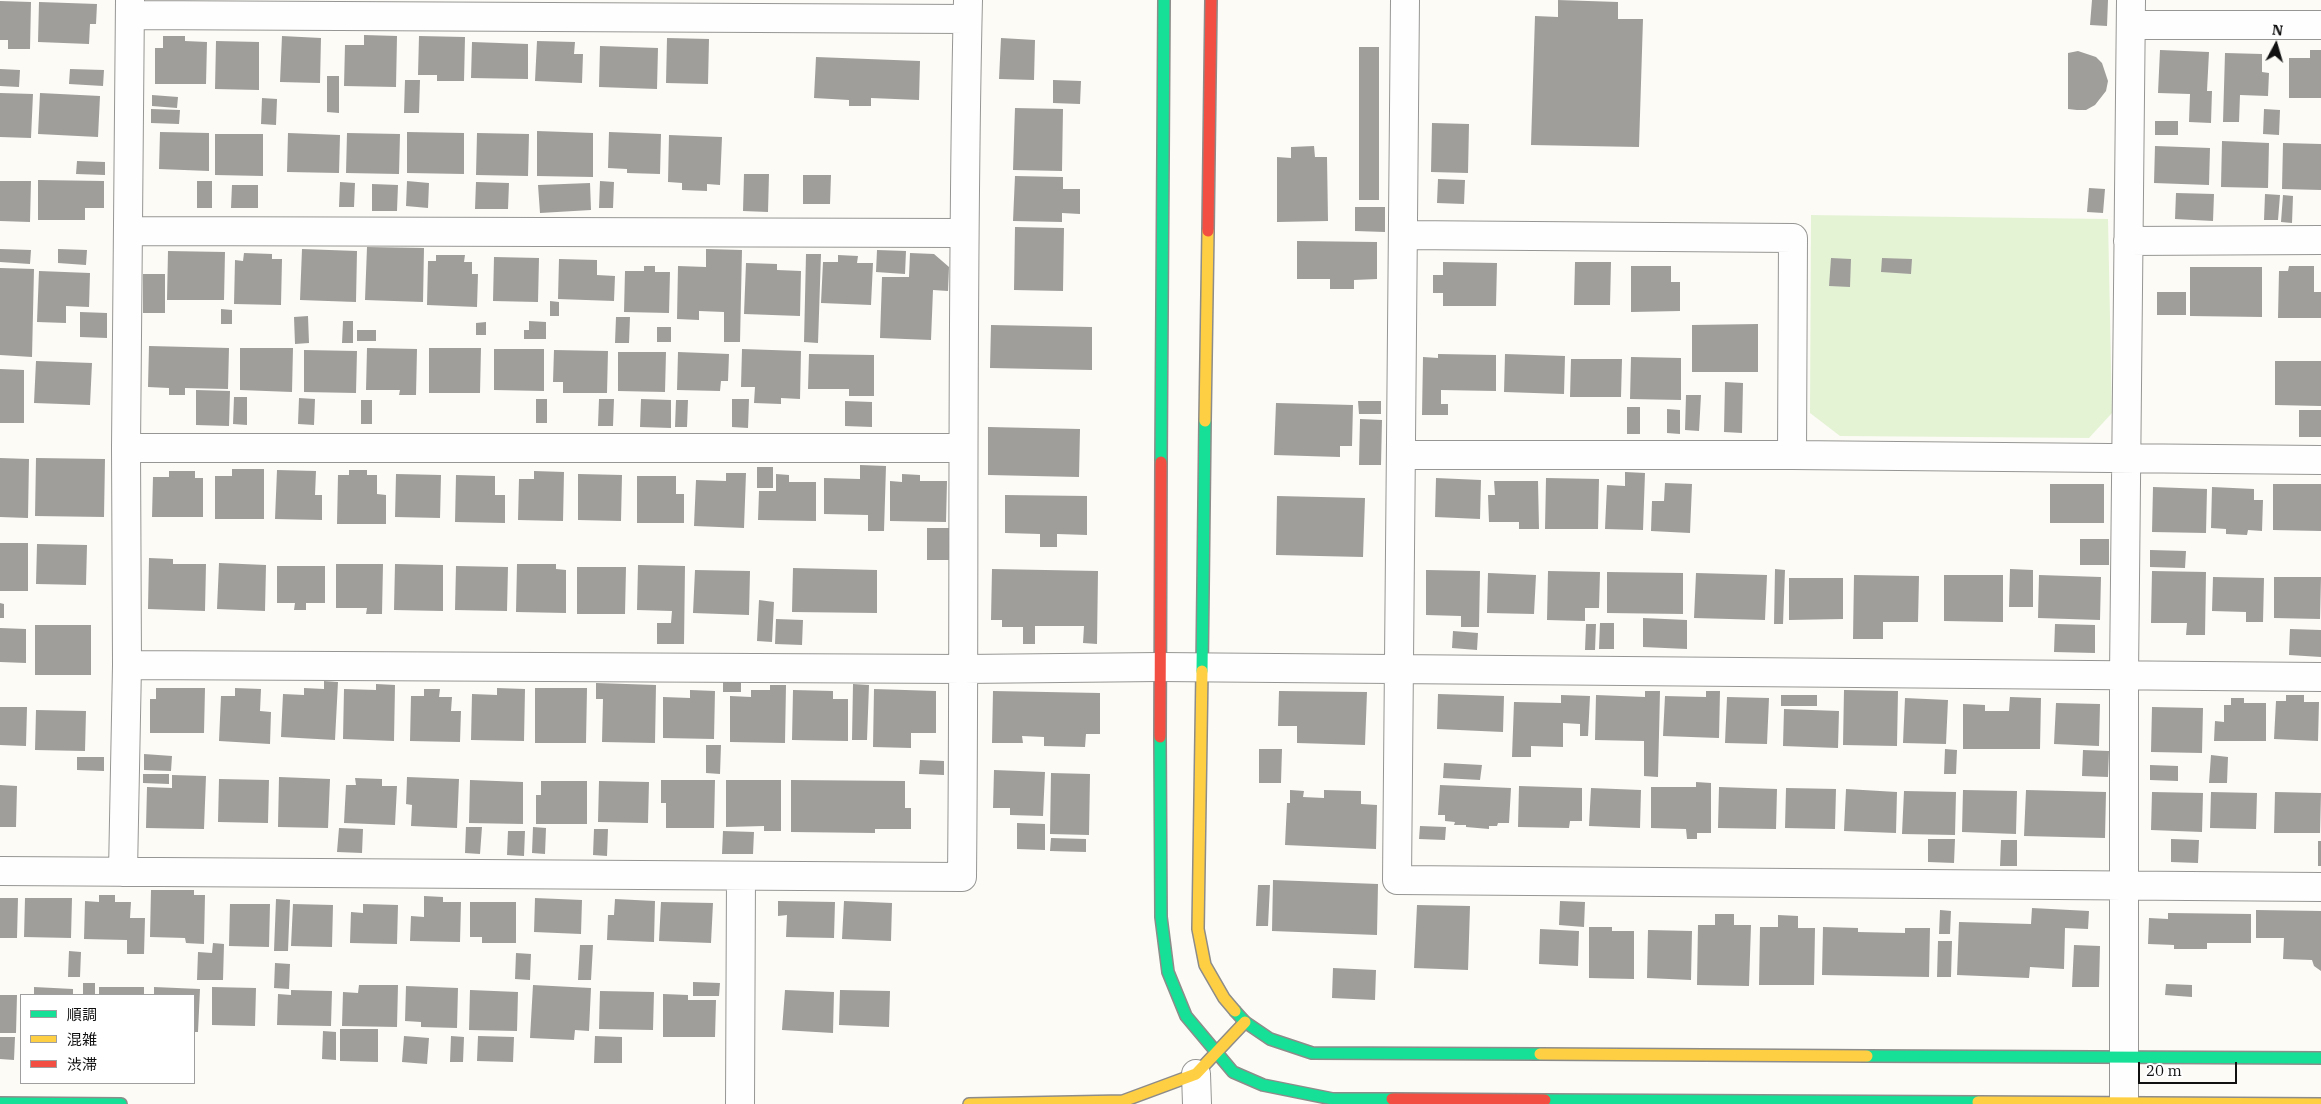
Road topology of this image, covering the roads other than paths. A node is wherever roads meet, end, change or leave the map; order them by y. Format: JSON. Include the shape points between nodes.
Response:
{"nodes":[{"id":1,"x":1164,"y":0,"type":"edge"},
{"id":2,"x":1211,"y":0,"type":"edge"},
{"id":3,"x":1405,"y":0,"type":"edge"},
{"id":4,"x":130,"y":8,"type":"edge"},
{"id":5,"x":968,"y":9,"type":"edge"},
{"id":6,"x":2131,"y":13,"type":"edge"},
{"id":7,"x":2321,"y":26,"type":"edge"},
{"id":8,"x":128,"y":231,"type":"junction"},
{"id":9,"x":963,"y":233,"type":"junction"},
{"id":10,"x":1403,"y":235,"type":"junction"},
{"id":11,"x":2321,"y":240,"type":"edge"},
{"id":12,"x":2128,"y":241,"type":"junction"},
{"id":13,"x":126,"y":448,"type":"junction"},
{"id":14,"x":963,"y":448,"type":"junction"},
{"id":15,"x":1402,"y":455,"type":"junction"},
{"id":16,"x":1792,"y":455,"type":"junction"},
{"id":17,"x":2125,"y":459,"type":"junction"},
{"id":18,"x":2321,"y":460,"type":"edge"},
{"id":19,"x":127,"y":665,"type":"junction"},
{"id":20,"x":1160,"y":667,"type":"junction"},
{"id":21,"x":1203,"y":668,"type":"junction"},
{"id":22,"x":964,"y":669,"type":"junction"},
{"id":23,"x":1400,"y":670,"type":"junction"},
{"id":24,"x":2124,"y":675,"type":"junction"},
{"id":25,"x":2321,"y":677,"type":"edge"},
{"id":26,"x":0,"y":871,"type":"edge"},
{"id":27,"x":123,"y":872,"type":"junction"},
{"id":28,"x":741,"y":876,"type":"junction"},
{"id":29,"x":2124,"y":887,"type":"junction"},
{"id":30,"x":2321,"y":887,"type":"edge"},
{"id":31,"x":1245,"y":1022,"type":"junction"},
{"id":32,"x":1215,"y":1053,"type":"junction"},
{"id":33,"x":2124,"y":1056,"type":"junction"},
{"id":34,"x":2321,"y":1058,"type":"edge"},
{"id":35,"x":1196,"y":1074,"type":"junction"},
{"id":36,"x":0,"y":1103,"type":"edge"},
{"id":37,"x":2124,"y":1103,"type":"edge"},
{"id":38,"x":121,"y":1104,"type":"edge"},
{"id":39,"x":740,"y":1104,"type":"edge"},
{"id":40,"x":968,"y":1104,"type":"edge"},
{"id":41,"x":1197,"y":1104,"type":"edge"},
{"id":42,"x":2321,"y":1104,"type":"edge"}],
"edges":[{"from":1,"to":20,"type":"street"},
{"from":2,"to":21,"type":"street"},
{"from":3,"to":10,"type":"street"},
{"from":4,"to":5,"type":"street"},
{"from":4,"to":8,"type":"street"},
{"from":5,"to":9,"type":"street"},
{"from":6,"to":7,"type":"street"},
{"from":6,"to":12,"type":"street"},
{"from":8,"to":9,"type":"street"},
{"from":8,"to":13,"type":"street"},
{"from":9,"to":14,"type":"street"},
{"from":10,"to":15,"type":"street"},
{"from":10,"to":16,"type":"street","via":[[1793,238]]},
{"from":11,"to":12,"type":"street"},
{"from":12,"to":17,"type":"street"},
{"from":13,"to":14,"type":"street"},
{"from":13,"to":19,"type":"street"},
{"from":14,"to":22,"type":"street"},
{"from":15,"to":16,"type":"street"},
{"from":15,"to":23,"type":"street"},
{"from":16,"to":17,"type":"street"},
{"from":17,"to":18,"type":"street"},
{"from":17,"to":24,"type":"street"},
{"from":19,"to":22,"type":"street"},
{"from":19,"to":27,"type":"street"},
{"from":20,"to":21,"type":"street"},
{"from":20,"to":22,"type":"street"},
{"from":20,"to":32,"type":"street","via":[[1161,917],[1168,972],[1186,1016]]},
{"from":21,"to":23,"type":"street"},
{"from":21,"to":31,"type":"street","via":[[1198,930],[1206,965],[1224,998]]},
{"from":22,"to":28,"type":"street","via":[[962,877]]},
{"from":23,"to":24,"type":"street"},
{"from":23,"to":29,"type":"street","via":[[1397,880]]},
{"from":24,"to":25,"type":"street"},
{"from":24,"to":29,"type":"street"},
{"from":26,"to":27,"type":"street"},
{"from":27,"to":28,"type":"street"},
{"from":28,"to":39,"type":"street"},
{"from":29,"to":30,"type":"street"},
{"from":29,"to":33,"type":"street"},
{"from":31,"to":32,"type":"street"},
{"from":31,"to":33,"type":"street","via":[[1270,1039],[1312,1054]]},
{"from":32,"to":35,"type":"street"},
{"from":32,"to":37,"type":"street","via":[[1232,1072],[1264,1085],[1333,1099]]},
{"from":33,"to":34,"type":"street"},
{"from":33,"to":37,"type":"street"},
{"from":35,"to":40,"type":"street","via":[[1123,1101]]},
{"from":35,"to":41,"type":"street"},
{"from":36,"to":38,"type":"street"},
{"from":37,"to":42,"type":"street"}]}
